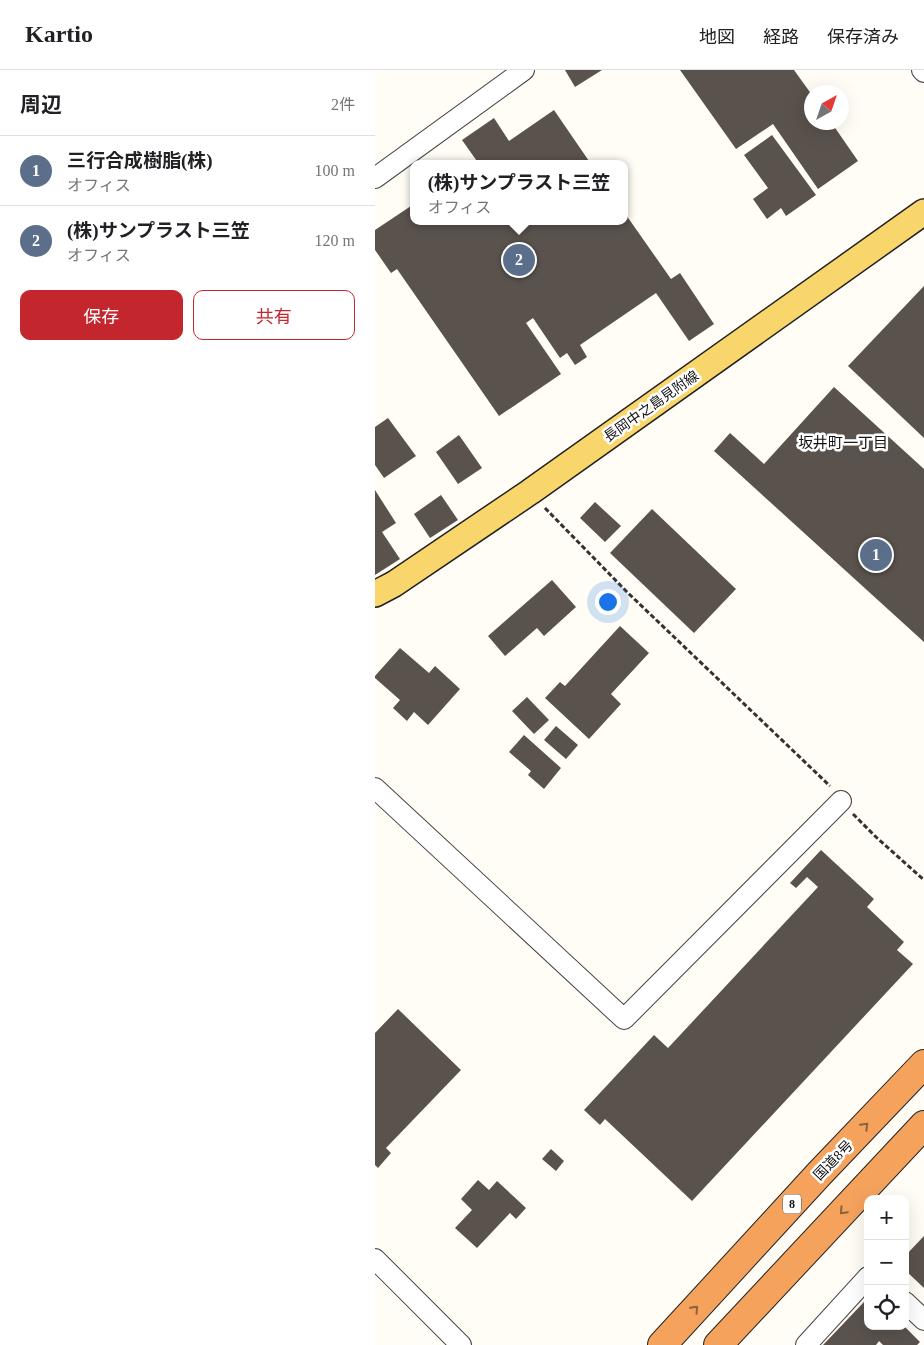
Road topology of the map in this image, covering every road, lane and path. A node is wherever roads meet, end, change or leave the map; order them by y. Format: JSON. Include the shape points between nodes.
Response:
{"nodes":[{"id":1,"x":524,"y":70,"type":"edge"},
{"id":2,"x":375,"y":178,"type":"edge"},
{"id":3,"x":924,"y":212,"type":"edge"},
{"id":4,"x":530,"y":492,"type":"junction"},
{"id":5,"x":375,"y":594,"type":"edge"},
{"id":6,"x":375,"y":788,"type":"edge"},
{"id":7,"x":841,"y":801,"type":"junction"},
{"id":8,"x":924,"y":880,"type":"edge"},
{"id":9,"x":924,"y":1064,"type":"edge"},
{"id":10,"x":924,"y":1125,"type":"edge"},
{"id":11,"x":375,"y":1259,"type":"edge"},
{"id":12,"x":864,"y":1281,"type":"edge"},
{"id":13,"x":909,"y":1306,"type":"edge"},
{"id":14,"x":924,"y":1320,"type":"edge"},
{"id":15,"x":461,"y":1345,"type":"edge"},
{"id":16,"x":662,"y":1345,"type":"edge"},
{"id":17,"x":718,"y":1345,"type":"edge"},
{"id":18,"x":806,"y":1345,"type":"edge"}],
"edges":[{"from":1,"to":2,"type":"street"},
{"from":3,"to":4,"type":"main road","name":"長岡中之島見附線"},
{"from":4,"to":5,"type":"main road","name":"長岡中之島見附線"},
{"from":4,"to":7,"type":"path","via":[[627,592],[834,790]]},
{"from":6,"to":7,"type":"street","via":[[624,1019]]},
{"from":7,"to":8,"type":"path"},
{"from":16,"to":9,"type":"highway","name":"国道8号","number":"8","one_way":true},
{"from":10,"to":17,"type":"highway","one_way":true},
{"from":11,"to":15,"type":"street"},
{"from":12,"to":18,"type":"street"},
{"from":13,"to":14,"type":"street"}]}
